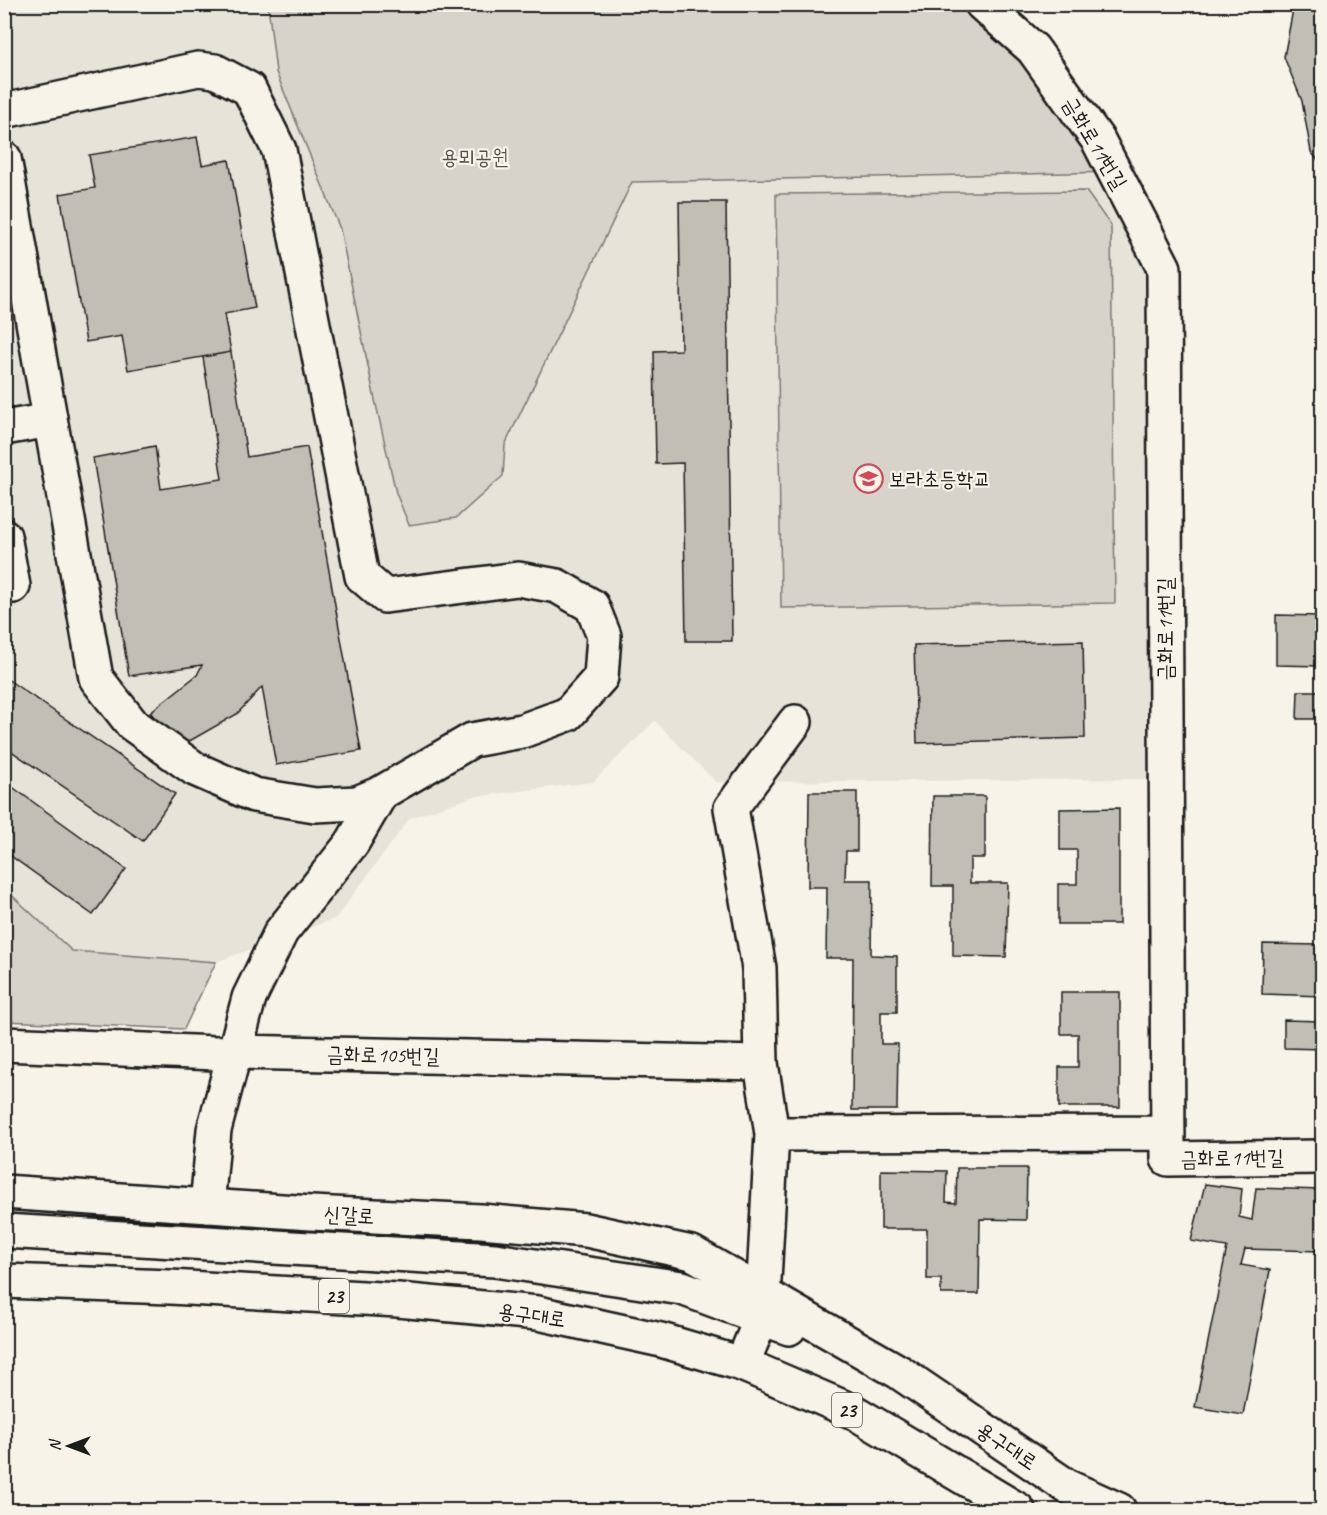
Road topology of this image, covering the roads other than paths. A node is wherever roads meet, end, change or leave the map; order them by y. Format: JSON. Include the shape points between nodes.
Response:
{"nodes":[{"id":1,"x":982,"y":4,"type":"edge"},
{"id":2,"x":4,"y":111,"type":"edge"},
{"id":3,"x":4,"y":158,"type":"edge"},
{"id":4,"x":50,"y":420,"type":"junction"},
{"id":5,"x":4,"y":428,"type":"edge"},
{"id":6,"x":4,"y":536,"type":"edge"},
{"id":7,"x":13,"y":586,"type":"dead end"},
{"id":8,"x":795,"y":722,"type":"dead end"},
{"id":9,"x":381,"y":793,"type":"junction"},
{"id":10,"x":4,"y":1044,"type":"edge"},
{"id":11,"x":235,"y":1052,"type":"junction"},
{"id":12,"x":761,"y":1063,"type":"junction"},
{"id":13,"x":1168,"y":1133,"type":"junction"},
{"id":14,"x":772,"y":1134,"type":"junction"},
{"id":15,"x":1323,"y":1157,"type":"edge"},
{"id":16,"x":4,"y":1192,"type":"edge"},
{"id":17,"x":207,"y":1206,"type":"junction"},
{"id":18,"x":4,"y":1231,"type":"edge"},
{"id":19,"x":692,"y":1253,"type":"joint"},
{"id":20,"x":4,"y":1281,"type":"edge"},
{"id":21,"x":763,"y":1306,"type":"junction"},
{"id":22,"x":742,"y":1364,"type":"junction"},
{"id":23,"x":1018,"y":1510,"type":"edge"},
{"id":24,"x":1119,"y":1510,"type":"edge"}],
"edges":[{"from":1,"to":13,"type":"main road","name":"금화로11번길","via":[[1033,49],[1098,140],[1164,268]]},
{"from":2,"to":9,"type":"main road","via":[[198,69],[215,70],[249,89],[279,150],[362,576],[385,596],[518,579],[557,586],[592,606],[604,636],[601,677],[568,714],[522,731],[472,740]]},
{"from":3,"to":4,"type":"main road"},
{"from":4,"to":5,"type":"main road"},
{"from":4,"to":9,"type":"main road","via":[[96,678],[132,724],[195,770],[254,795],[315,805],[357,803]]},
{"from":6,"to":7,"type":"main road"},
{"from":8,"to":12,"type":"main road","via":[[731,808],[759,968]]},
{"from":9,"to":11,"type":"main road","via":[[352,843],[281,932],[249,998]]},
{"from":10,"to":11,"type":"main road","name":"금화로105번길"},
{"from":11,"to":12,"type":"main road","name":"금화로105번길"},
{"from":11,"to":17,"type":"main road","via":[[214,1130]]},
{"from":12,"to":14,"type":"main road"},
{"from":13,"to":14,"type":"main road"},
{"from":13,"to":15,"type":"main road","name":"금화로11번길","via":[[1168,1159]]},
{"from":14,"to":21,"type":"main road"},
{"from":16,"to":17,"type":"main road","name":"신갈로"},
{"from":17,"to":19,"type":"main road","name":"신갈로","via":[[586,1230]]},
{"from":18,"to":21,"type":"main road","name":"용구대로","number":"23","via":[[495,1260],[682,1288]]},
{"from":19,"to":21,"type":"main road","name":"용구대로","number":"23"},
{"from":20,"to":22,"type":"main road","name":"용구대로","number":"23","via":[[398,1300],[538,1313],[661,1340]]},
{"from":21,"to":22,"type":"main road"},
{"from":21,"to":24,"type":"main road","name":"용구대로","number":"23","via":[[899,1372],[1068,1487]]},
{"from":22,"to":23,"type":"main road","name":"용구대로","number":"23","via":[[854,1412]]}]}
